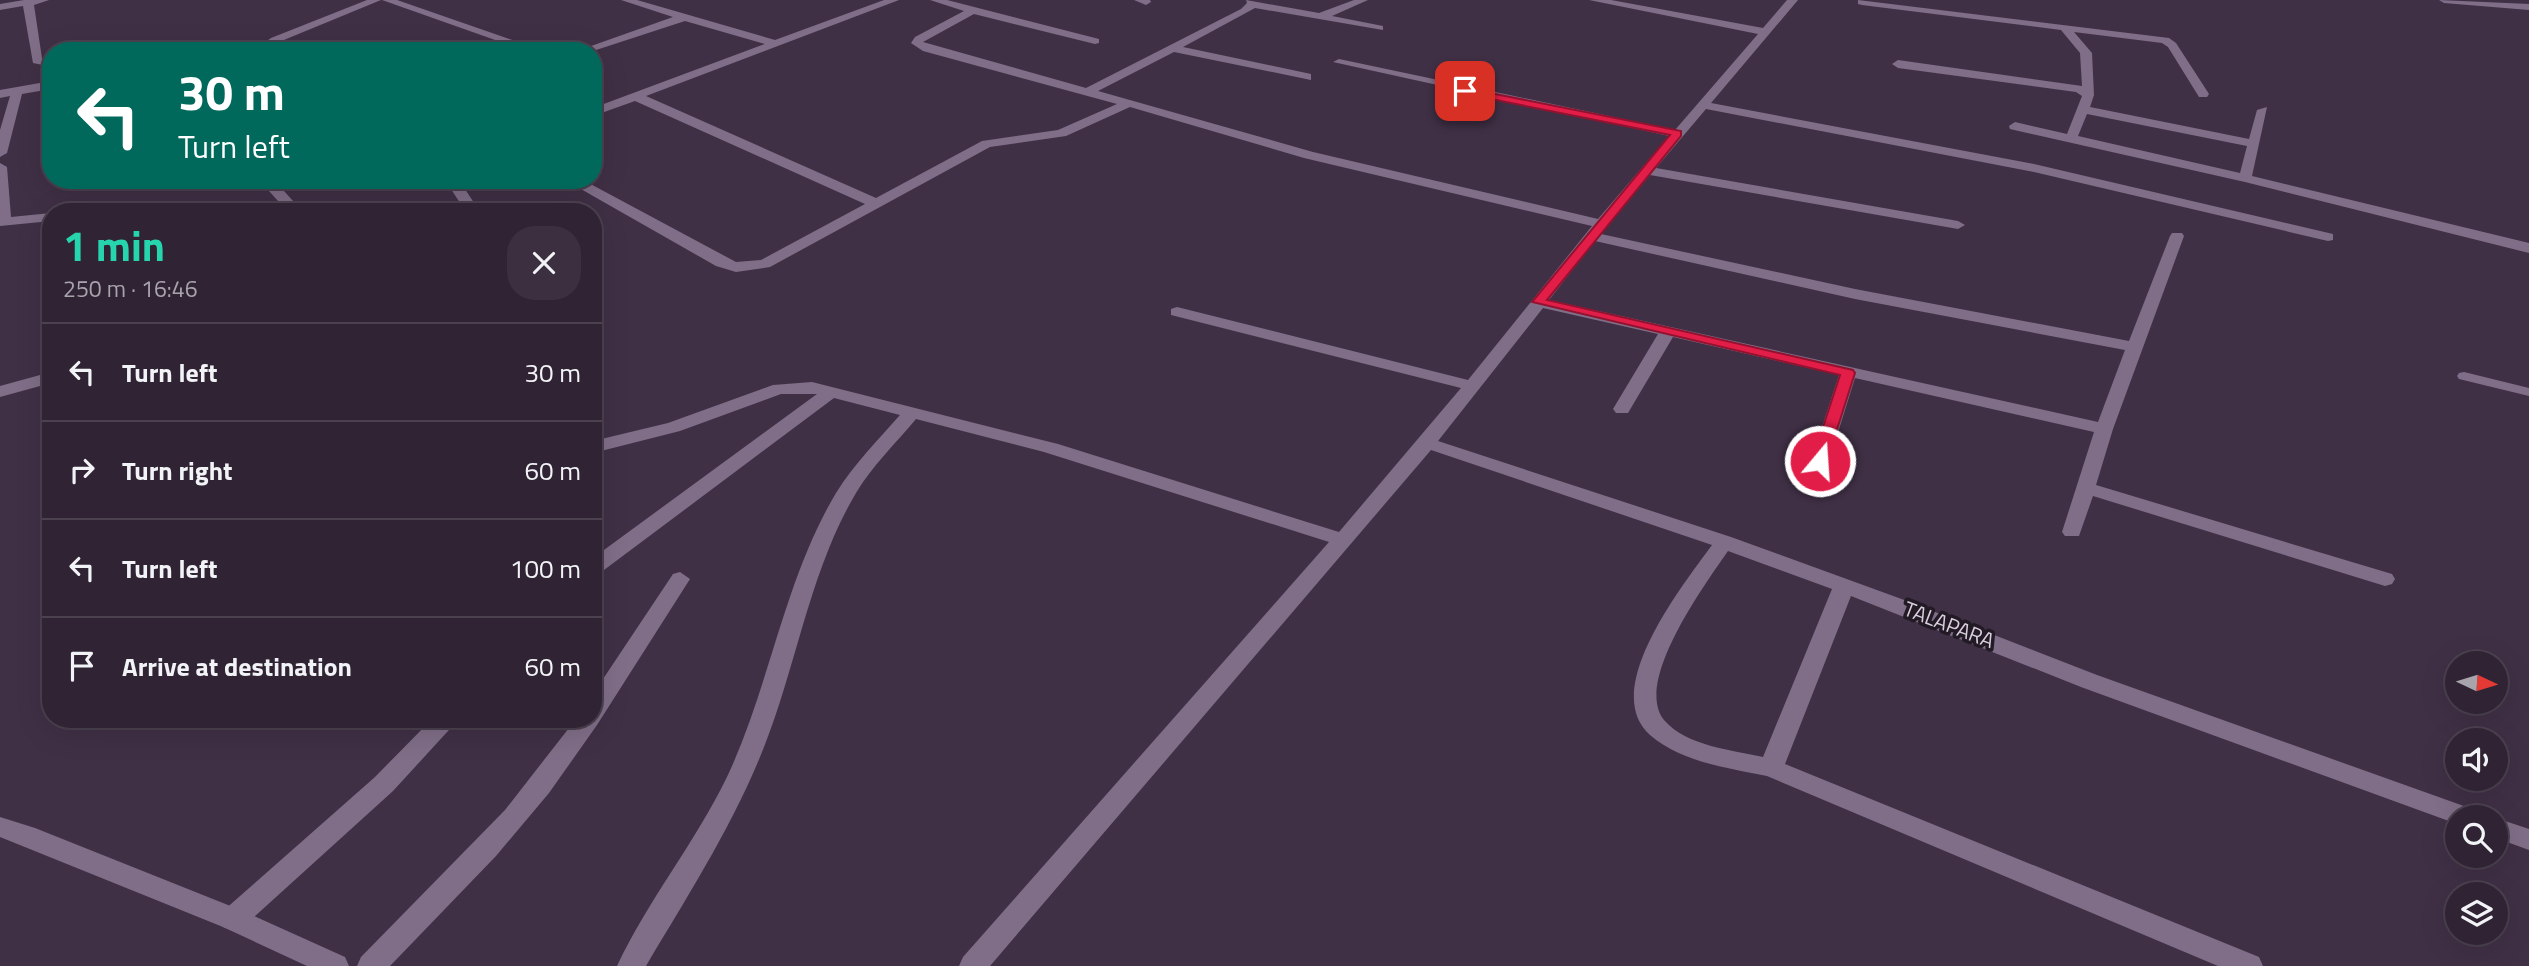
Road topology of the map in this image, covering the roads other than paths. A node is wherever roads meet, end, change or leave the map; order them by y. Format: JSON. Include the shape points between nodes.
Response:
{"nodes":[{"id":1,"x":44,"y":0,"type":"edge"},
{"id":2,"x":376,"y":0,"type":"edge"},
{"id":3,"x":387,"y":0,"type":"edge"},
{"id":4,"x":626,"y":0,"type":"edge"},
{"id":5,"x":892,"y":0,"type":"edge"},
{"id":6,"x":935,"y":0,"type":"edge"},
{"id":7,"x":1363,"y":0,"type":"edge"},
{"id":8,"x":1594,"y":0,"type":"edge"},
{"id":9,"x":1793,"y":0,"type":"edge"},
{"id":10,"x":1945,"y":0,"type":"edge"},
{"id":11,"x":2444,"y":0,"type":"edge"},
{"id":12,"x":1252,"y":2,"type":"edge"},
{"id":13,"x":1862,"y":2,"type":"dead end"},
{"id":14,"x":28,"y":3,"type":"junction"},
{"id":15,"x":0,"y":7,"type":"edge"},
{"id":16,"x":2529,"y":7,"type":"edge"},
{"id":17,"x":973,"y":10,"type":"junction"},
{"id":18,"x":1948,"y":13,"type":"junction"},
{"id":19,"x":1322,"y":16,"type":"junction"},
{"id":20,"x":685,"y":17,"type":"junction"},
{"id":21,"x":2063,"y":26,"type":"junction"},
{"id":22,"x":1379,"y":28,"type":"dead end"},
{"id":23,"x":1765,"y":32,"type":"junction"},
{"id":24,"x":1095,"y":41,"type":"dead end"},
{"id":25,"x":271,"y":42,"type":"edge"},
{"id":26,"x":511,"y":42,"type":"edge"},
{"id":27,"x":776,"y":44,"type":"junction"},
{"id":28,"x":602,"y":45,"type":"edge"},
{"id":29,"x":1172,"y":48,"type":"junction"},
{"id":30,"x":1339,"y":62,"type":"dead end"},
{"id":31,"x":38,"y":63,"type":"dead end"},
{"id":32,"x":1898,"y":64,"type":"dead end"},
{"id":33,"x":1307,"y":78,"type":"dead end"},
{"id":34,"x":42,"y":87,"type":"edge"},
{"id":35,"x":18,"y":91,"type":"junction"},
{"id":36,"x":1087,"y":92,"type":"junction"},
{"id":37,"x":2088,"y":92,"type":"junction"},
{"id":38,"x":0,"y":94,"type":"edge"},
{"id":39,"x":2203,"y":94,"type":"dead end"},
{"id":40,"x":635,"y":96,"type":"junction"},
{"id":41,"x":1129,"y":103,"type":"junction"},
{"id":42,"x":1702,"y":104,"type":"junction"},
{"id":43,"x":602,"y":109,"type":"edge"},
{"id":44,"x":2082,"y":109,"type":"junction"},
{"id":45,"x":2263,"y":110,"type":"dead end"},
{"id":46,"x":2015,"y":126,"type":"dead end"},
{"id":47,"x":1677,"y":134,"type":"junction"},
{"id":48,"x":2071,"y":139,"type":"junction"},
{"id":49,"x":2254,"y":144,"type":"junction"},
{"id":50,"x":0,"y":153,"type":"edge"},
{"id":51,"x":0,"y":167,"type":"edge"},
{"id":52,"x":1646,"y":170,"type":"junction"},
{"id":53,"x":2245,"y":178,"type":"junction"},
{"id":54,"x":275,"y":189,"type":"edge"},
{"id":55,"x":588,"y":189,"type":"edge"},
{"id":56,"x":288,"y":203,"type":"edge"},
{"id":57,"x":875,"y":203,"type":"junction"},
{"id":58,"x":42,"y":218,"type":"edge"},
{"id":59,"x":2,"y":221,"type":"edge"},
{"id":60,"x":1601,"y":223,"type":"junction"},
{"id":61,"x":1958,"y":225,"type":"dead end"},
{"id":62,"x":1590,"y":236,"type":"junction"},
{"id":63,"x":2177,"y":236,"type":"dead end"},
{"id":64,"x":2328,"y":237,"type":"dead end"},
{"id":65,"x":2529,"y":248,"type":"edge"},
{"id":66,"x":1538,"y":302,"type":"junction"},
{"id":67,"x":1177,"y":312,"type":"dead end"},
{"id":68,"x":1668,"y":331,"type":"junction"},
{"id":69,"x":2135,"y":347,"type":"junction"},
{"id":70,"x":1848,"y":373,"type":"junction"},
{"id":71,"x":2464,"y":376,"type":"dead end"},
{"id":72,"x":42,"y":380,"type":"edge"},
{"id":73,"x":1473,"y":386,"type":"junction"},
{"id":74,"x":832,"y":391,"type":"junction"},
{"id":75,"x":0,"y":392,"type":"edge"},
{"id":76,"x":2529,"y":392,"type":"edge"},
{"id":77,"x":1622,"y":409,"type":"dead end"},
{"id":78,"x":911,"y":414,"type":"junction"},
{"id":79,"x":2104,"y":429,"type":"junction"},
{"id":80,"x":1427,"y":443,"type":"junction"},
{"id":81,"x":602,"y":445,"type":"edge"},
{"id":82,"x":1820,"y":461,"type":"dead end"},
{"id":83,"x":2086,"y":488,"type":"junction"},
{"id":84,"x":2072,"y":532,"type":"dead end"},
{"id":85,"x":1343,"y":540,"type":"junction"},
{"id":86,"x":1724,"y":542,"type":"junction"},
{"id":87,"x":602,"y":561,"type":"edge"},
{"id":88,"x":680,"y":579,"type":"dead end"},
{"id":89,"x":2385,"y":579,"type":"dead end"},
{"id":90,"x":1844,"y":587,"type":"junction"},
{"id":91,"x":602,"y":699,"type":"edge"},
{"id":92,"x":438,"y":728,"type":"edge"},
{"id":93,"x":583,"y":728,"type":"edge"},
{"id":94,"x":1771,"y":768,"type":"junction"},
{"id":95,"x":2445,"y":809,"type":"edge"},
{"id":96,"x":0,"y":827,"type":"edge"},
{"id":97,"x":2508,"y":832,"type":"edge"},
{"id":98,"x":2529,"y":840,"type":"edge"},
{"id":99,"x":233,"y":919,"type":"junction"},
{"id":100,"x":335,"y":966,"type":"edge"},
{"id":101,"x":371,"y":966,"type":"edge"},
{"id":102,"x":631,"y":966,"type":"edge"},
{"id":103,"x":973,"y":966,"type":"edge"},
{"id":104,"x":2249,"y":966,"type":"edge"}],
"edges":[{"from":1,"to":14,"type":"street"},
{"from":2,"to":25,"type":"street"},
{"from":3,"to":26,"type":"street"},
{"from":4,"to":20,"type":"street"},
{"from":5,"to":27,"type":"street"},
{"from":6,"to":17,"type":"street"},
{"from":7,"to":19,"type":"street"},
{"from":8,"to":23,"type":"street"},
{"from":9,"to":23,"type":"street"},
{"from":10,"to":18,"type":"street"},
{"from":11,"to":16,"type":"street"},
{"from":12,"to":19,"type":"street"},
{"from":12,"to":29,"type":"street","via":[[1245,11]]},
{"from":13,"to":18,"type":"street"},
{"from":14,"to":15,"type":"street"},
{"from":14,"to":31,"type":"street"},
{"from":17,"to":24,"type":"street"},
{"from":17,"to":36,"type":"street","via":[[917,43]]},
{"from":18,"to":21,"type":"street"},
{"from":19,"to":22,"type":"street"},
{"from":20,"to":27,"type":"street"},
{"from":20,"to":28,"type":"street"},
{"from":21,"to":37,"type":"street","via":[[2086,54]]},
{"from":21,"to":39,"type":"street","via":[[2165,40]]},
{"from":23,"to":42,"type":"street"},
{"from":27,"to":40,"type":"street"},
{"from":29,"to":33,"type":"street"},
{"from":29,"to":36,"type":"street"},
{"from":30,"to":47,"type":"street"},
{"from":32,"to":37,"type":"street"},
{"from":34,"to":35,"type":"street"},
{"from":35,"to":38,"type":"street"},
{"from":35,"to":50,"type":"street"},
{"from":36,"to":41,"type":"street"},
{"from":37,"to":44,"type":"street"},
{"from":40,"to":43,"type":"street"},
{"from":40,"to":57,"type":"street"},
{"from":41,"to":57,"type":"street","via":[[1061,134],[987,144]]},
{"from":41,"to":60,"type":"street","via":[[1309,155]]},
{"from":42,"to":47,"type":"street"},
{"from":42,"to":64,"type":"street","via":[[2034,168]]},
{"from":44,"to":48,"type":"street"},
{"from":44,"to":49,"type":"street"},
{"from":45,"to":49,"type":"street"},
{"from":46,"to":48,"type":"street"},
{"from":47,"to":52,"type":"street"},
{"from":48,"to":53,"type":"street"},
{"from":49,"to":53,"type":"street"},
{"from":51,"to":59,"type":"street"},
{"from":52,"to":60,"type":"street"},
{"from":52,"to":61,"type":"street"},
{"from":53,"to":65,"type":"street"},
{"from":54,"to":56,"type":"street"},
{"from":55,"to":57,"type":"street","via":[[665,234],[736,267],[765,264]]},
{"from":58,"to":59,"type":"street"},
{"from":60,"to":62,"type":"street"},
{"from":62,"to":66,"type":"street"},
{"from":62,"to":69,"type":"street","via":[[1855,295]]},
{"from":63,"to":69,"type":"street"},
{"from":66,"to":68,"type":"street"},
{"from":66,"to":73,"type":"street"},
{"from":67,"to":73,"type":"street"},
{"from":68,"to":70,"type":"street"},
{"from":68,"to":77,"type":"street"},
{"from":69,"to":79,"type":"street"},
{"from":70,"to":79,"type":"street"},
{"from":70,"to":82,"type":"street"},
{"from":71,"to":76,"type":"lane"},
{"from":72,"to":75,"type":"street"},
{"from":73,"to":80,"type":"street"},
{"from":74,"to":78,"type":"street"},
{"from":74,"to":81,"type":"street","via":[[779,389],[674,427]]},
{"from":74,"to":87,"type":"street"},
{"from":78,"to":85,"type":"street","via":[[1051,448]]},
{"from":78,"to":102,"type":"street","via":[[839,505],[751,748],[708,836]]},
{"from":79,"to":83,"type":"street"},
{"from":80,"to":85,"type":"street"},
{"from":80,"to":86,"type":"street","name":"TALAPARA"},
{"from":83,"to":84,"type":"street"},
{"from":83,"to":89,"type":"street"},
{"from":85,"to":103,"type":"street"},
{"from":86,"to":90,"type":"street","name":"TALAPARA"},
{"from":86,"to":94,"type":"street","via":[[1661,639],[1647,675],[1645,703],[1654,725],[1676,741],[1702,753]]},
{"from":88,"to":91,"type":"street"},
{"from":90,"to":94,"type":"street"},
{"from":90,"to":95,"type":"street","name":"TALAPARA"},
{"from":92,"to":99,"type":"street","via":[[384,784]]},
{"from":93,"to":101,"type":"street","via":[[529,803],[476,863]]},
{"from":94,"to":104,"type":"street"},
{"from":96,"to":99,"type":"street"},
{"from":97,"to":98,"type":"street"},
{"from":99,"to":100,"type":"street"}]}
